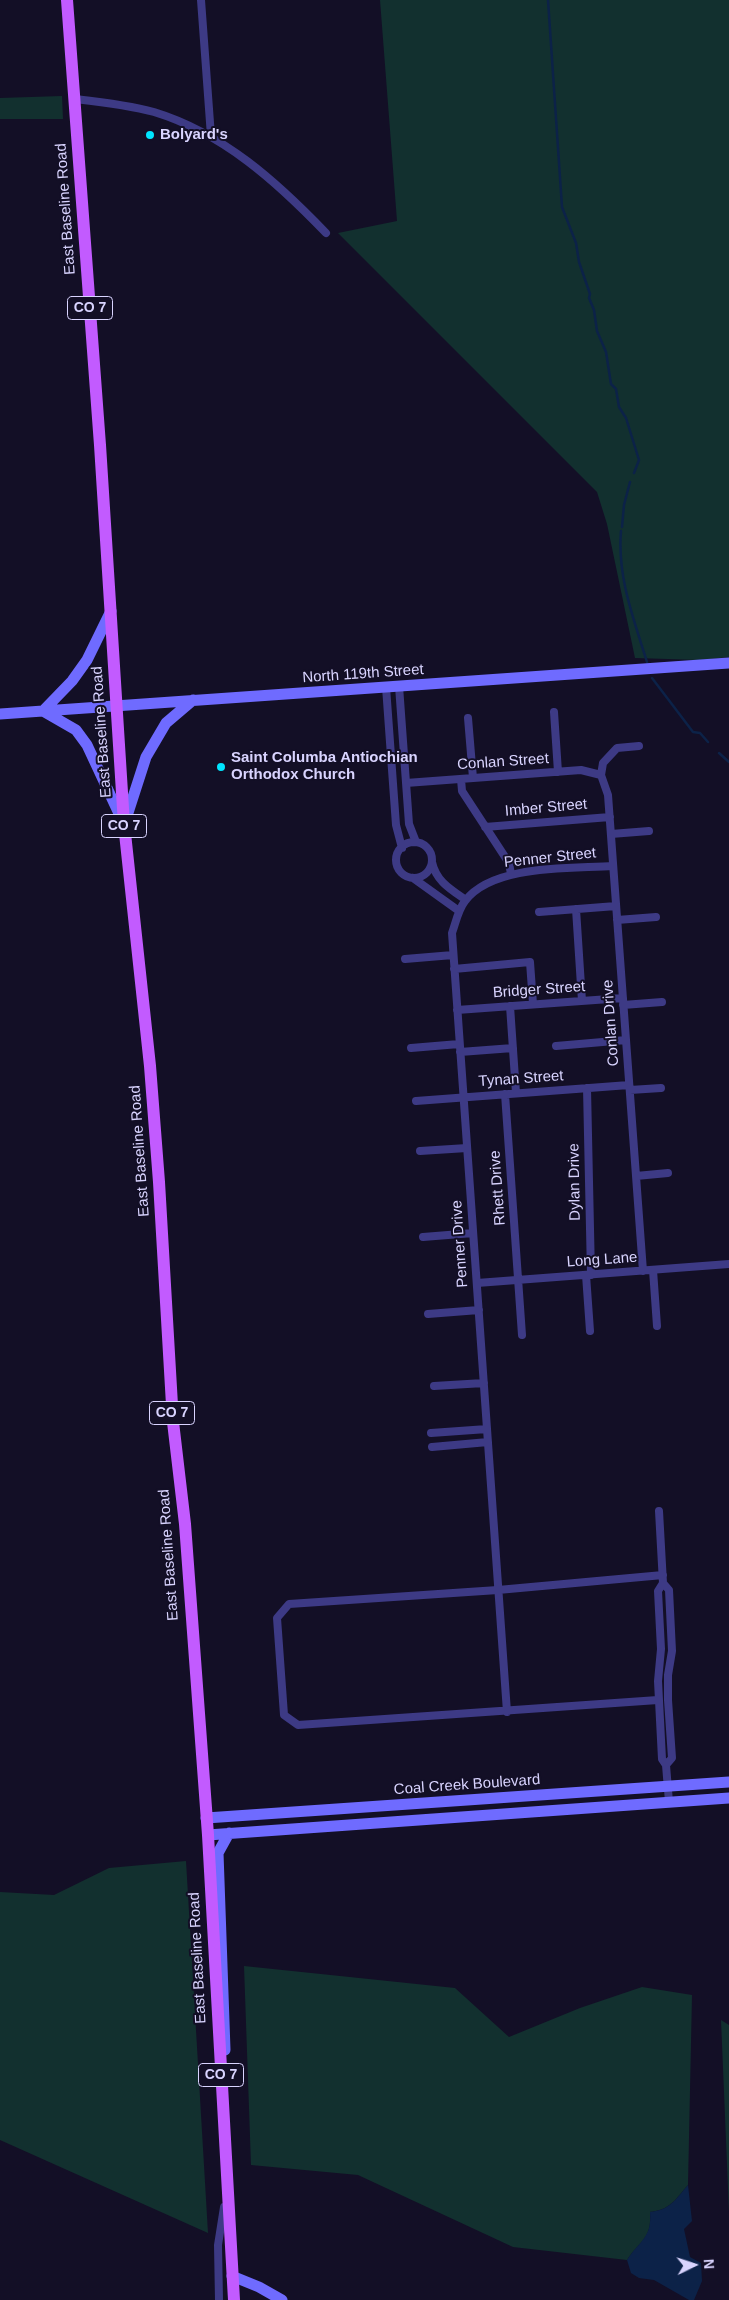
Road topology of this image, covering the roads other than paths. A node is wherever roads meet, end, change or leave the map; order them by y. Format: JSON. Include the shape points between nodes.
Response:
{"nodes":[{"id":1,"x":67,"y":0,"type":"edge"},
{"id":2,"x":201,"y":0,"type":"edge"},
{"id":3,"x":75,"y":99,"type":"junction"},
{"id":4,"x":211,"y":136,"type":"junction"},
{"id":5,"x":326,"y":233,"type":"dead end"},
{"id":6,"x":111,"y":612,"type":"junction"},
{"id":7,"x":729,"y":663,"type":"edge"},
{"id":8,"x":399,"y":686,"type":"junction"},
{"id":9,"x":386,"y":687,"type":"junction"},
{"id":10,"x":193,"y":700,"type":"junction"},
{"id":11,"x":117,"y":706,"type":"junction"},
{"id":12,"x":43,"y":711,"type":"junction"},
{"id":13,"x":554,"y":712,"type":"dead end"},
{"id":14,"x":0,"y":714,"type":"edge"},
{"id":15,"x":468,"y":718,"type":"dead end"},
{"id":16,"x":639,"y":746,"type":"dead end"},
{"id":17,"x":558,"y":772,"type":"junction"},
{"id":18,"x":601,"y":775,"type":"junction"},
{"id":19,"x":473,"y":778,"type":"junction"},
{"id":20,"x":461,"y":779,"type":"junction"},
{"id":21,"x":406,"y":783,"type":"junction"},
{"id":22,"x":610,"y":817,"type":"junction"},
{"id":23,"x":124,"y":824,"type":"junction"},
{"id":24,"x":485,"y":827,"type":"junction"},
{"id":25,"x":650,"y":831,"type":"dead end"},
{"id":26,"x":611,"y":834,"type":"junction"},
{"id":27,"x":416,"y":842,"type":"junction"},
{"id":28,"x":402,"y":848,"type":"junction"},
{"id":29,"x":432,"y":862,"type":"junction"},
{"id":30,"x":613,"y":866,"type":"junction"},
{"id":31,"x":511,"y":874,"type":"junction"},
{"id":32,"x":412,"y":878,"type":"junction"},
{"id":33,"x":466,"y":900,"type":"junction"},
{"id":34,"x":616,"y":906,"type":"junction"},
{"id":35,"x":576,"y":909,"type":"junction"},
{"id":36,"x":459,"y":911,"type":"junction"},
{"id":37,"x":539,"y":912,"type":"dead end"},
{"id":38,"x":656,"y":917,"type":"dead end"},
{"id":39,"x":617,"y":920,"type":"junction"},
{"id":40,"x":453,"y":955,"type":"junction"},
{"id":41,"x":405,"y":959,"type":"dead end"},
{"id":42,"x":454,"y":968,"type":"junction"},
{"id":43,"x":582,"y":1001,"type":"junction"},
{"id":44,"x":623,"y":1002,"type":"junction"},
{"id":45,"x":662,"y":1002,"type":"dead end"},
{"id":46,"x":533,"y":1004,"type":"junction"},
{"id":47,"x":510,"y":1006,"type":"junction"},
{"id":48,"x":457,"y":1010,"type":"junction"},
{"id":49,"x":626,"y":1040,"type":"junction"},
{"id":50,"x":556,"y":1046,"type":"dead end"},
{"id":51,"x":411,"y":1048,"type":"dead end"},
{"id":52,"x":459,"y":1048,"type":"junction"},
{"id":53,"x":513,"y":1048,"type":"junction"},
{"id":54,"x":587,"y":1088,"type":"junction"},
{"id":55,"x":629,"y":1088,"type":"junction"},
{"id":56,"x":661,"y":1088,"type":"dead end"},
{"id":57,"x":516,"y":1093,"type":"junction"},
{"id":58,"x":504,"y":1094,"type":"junction"},
{"id":59,"x":463,"y":1097,"type":"junction"},
{"id":60,"x":416,"y":1101,"type":"dead end"},
{"id":61,"x":467,"y":1148,"type":"junction"},
{"id":62,"x":420,"y":1151,"type":"dead end"},
{"id":63,"x":668,"y":1173,"type":"dead end"},
{"id":64,"x":636,"y":1176,"type":"junction"},
{"id":65,"x":473,"y":1233,"type":"junction"},
{"id":66,"x":423,"y":1237,"type":"dead end"},
{"id":67,"x":729,"y":1264,"type":"edge"},
{"id":68,"x":643,"y":1270,"type":"junction"},
{"id":69,"x":653,"y":1270,"type":"junction"},
{"id":70,"x":588,"y":1275,"type":"junction"},
{"id":71,"x":518,"y":1280,"type":"junction"},
{"id":72,"x":477,"y":1283,"type":"junction"},
{"id":73,"x":479,"y":1310,"type":"junction"},
{"id":74,"x":428,"y":1314,"type":"dead end"},
{"id":75,"x":657,"y":1326,"type":"dead end"},
{"id":76,"x":590,"y":1331,"type":"dead end"},
{"id":77,"x":522,"y":1335,"type":"dead end"},
{"id":78,"x":484,"y":1383,"type":"junction"},
{"id":79,"x":434,"y":1386,"type":"dead end"},
{"id":80,"x":487,"y":1429,"type":"junction"},
{"id":81,"x":431,"y":1433,"type":"dead end"},
{"id":82,"x":488,"y":1442,"type":"junction"},
{"id":83,"x":432,"y":1447,"type":"dead end"},
{"id":84,"x":659,"y":1512,"type":"dead end"},
{"id":85,"x":663,"y":1575,"type":"junction"},
{"id":86,"x":663,"y":1584,"type":"junction"},
{"id":87,"x":498,"y":1590,"type":"junction"},
{"id":88,"x":658,"y":1700,"type":"junction"},
{"id":89,"x":507,"y":1712,"type":"junction"},
{"id":90,"x":666,"y":1765,"type":"junction"},
{"id":91,"x":729,"y":1782,"type":"edge"},
{"id":92,"x":668,"y":1786,"type":"junction"},
{"id":93,"x":729,"y":1798,"type":"edge"},
{"id":94,"x":685,"y":1801,"type":"junction"},
{"id":95,"x":669,"y":1802,"type":"junction"},
{"id":96,"x":729,"y":1803,"type":"edge"},
{"id":97,"x":206,"y":1818,"type":"junction"},
{"id":98,"x":229,"y":1833,"type":"junction"},
{"id":99,"x":208,"y":1835,"type":"junction"},
{"id":100,"x":223,"y":2119,"type":"junction"},
{"id":101,"x":227,"y":2193,"type":"junction"},
{"id":102,"x":232,"y":2276,"type":"junction"},
{"id":103,"x":220,"y":2300,"type":"edge"},
{"id":104,"x":234,"y":2300,"type":"edge"},
{"id":105,"x":282,"y":2300,"type":"edge"}],
"edges":[{"from":1,"to":3,"type":"main road","name":"East Baseline Road","number":"CO 7"},
{"from":2,"to":4,"type":"street"},
{"from":3,"to":4,"type":"street","via":[[152,112]]},
{"from":3,"to":6,"type":"main road","name":"East Baseline Road","number":"CO 7"},
{"from":4,"to":5,"type":"street","via":[[254,166]]},
{"from":6,"to":11,"type":"main road","name":"East Baseline Road","number":"CO 7"},
{"from":6,"to":12,"type":"main road","via":[[87,660]]},
{"from":7,"to":8,"type":"main road","name":"North 119th Street"},
{"from":8,"to":9,"type":"main road","name":"North 119th Street"},
{"from":8,"to":21,"type":"street"},
{"from":9,"to":10,"type":"main road","name":"North 119th Street"},
{"from":9,"to":28,"type":"street","via":[[396,825]]},
{"from":10,"to":11,"type":"main road","name":"North 119th Street"},
{"from":10,"to":23,"type":"main road","via":[[166,723],[146,757]]},
{"from":11,"to":12,"type":"main road","name":"North 119th Street"},
{"from":11,"to":23,"type":"main road","name":"East Baseline Road","number":"CO 7"},
{"from":12,"to":14,"type":"main road","name":"North 119th Street"},
{"from":12,"to":23,"type":"main road","via":[[76,730],[87,745]]},
{"from":13,"to":17,"type":"street"},
{"from":15,"to":19,"type":"street"},
{"from":16,"to":18,"type":"street","via":[[616,748],[603,763]]},
{"from":17,"to":18,"type":"street","name":"Conlan Street","via":[[581,770]]},
{"from":17,"to":19,"type":"street","name":"Conlan Street"},
{"from":18,"to":22,"type":"street","name":"Conlan Drive","via":[[606,784]]},
{"from":19,"to":20,"type":"street","name":"Conlan Street"},
{"from":20,"to":21,"type":"street","name":"Conlan Street"},
{"from":20,"to":24,"type":"street","via":[[462,791]]},
{"from":21,"to":27,"type":"street","via":[[409,824]]},
{"from":22,"to":24,"type":"street","name":"Imber Street"},
{"from":22,"to":26,"type":"street","name":"Conlan Drive"},
{"from":23,"to":97,"type":"main road","name":"East Baseline Road","number":"CO 7","via":[[153,1106],[173,1422],[185,1524]]},
{"from":24,"to":31,"type":"street","via":[[509,863]]},
{"from":25,"to":26,"type":"street"},
{"from":26,"to":30,"type":"street","name":"Conlan Drive"},
{"from":27,"to":28,"type":"street"},
{"from":27,"to":29,"type":"street","via":[[430,851]]},
{"from":28,"to":32,"type":"street","via":[[397,863],[402,872]]},
{"from":29,"to":32,"type":"street","via":[[427,872]]},
{"from":29,"to":33,"type":"street","via":[[434,873]]},
{"from":30,"to":31,"type":"street","name":"Penner Street"},
{"from":30,"to":34,"type":"street","name":"Conlan Drive"},
{"from":31,"to":33,"type":"street","name":"Penner Street","via":[[490,881]]},
{"from":32,"to":36,"type":"street"},
{"from":33,"to":36,"type":"street","name":"Penner Drive"},
{"from":34,"to":35,"type":"street"},
{"from":34,"to":39,"type":"street","name":"Conlan Drive"},
{"from":35,"to":37,"type":"street"},
{"from":35,"to":43,"type":"street"},
{"from":36,"to":40,"type":"street","name":"Penner Drive","via":[[452,933]]},
{"from":38,"to":39,"type":"street"},
{"from":39,"to":44,"type":"street","name":"Conlan Drive"},
{"from":40,"to":41,"type":"street"},
{"from":40,"to":42,"type":"street","name":"Penner Drive"},
{"from":42,"to":46,"type":"street","via":[[530,962]]},
{"from":42,"to":48,"type":"street","name":"Penner Drive"},
{"from":43,"to":44,"type":"street","name":"Bridger Street"},
{"from":43,"to":46,"type":"street","name":"Bridger Street"},
{"from":44,"to":45,"type":"street","name":"Bridger Street"},
{"from":44,"to":49,"type":"street","name":"Conlan Drive"},
{"from":46,"to":47,"type":"street","name":"Bridger Street"},
{"from":47,"to":48,"type":"street","name":"Bridger Street"},
{"from":47,"to":53,"type":"street"},
{"from":48,"to":52,"type":"street","name":"Penner Drive"},
{"from":49,"to":50,"type":"street"},
{"from":49,"to":55,"type":"street","name":"Conlan Drive"},
{"from":51,"to":52,"type":"street"},
{"from":52,"to":53,"type":"street"},
{"from":52,"to":59,"type":"street","name":"Penner Drive"},
{"from":53,"to":57,"type":"street"},
{"from":54,"to":55,"type":"street","name":"Tynan Street"},
{"from":54,"to":57,"type":"street","name":"Tynan Street"},
{"from":54,"to":70,"type":"street","name":"Dylan Drive"},
{"from":55,"to":56,"type":"street","name":"Tynan Street"},
{"from":55,"to":64,"type":"street","name":"Conlan Drive"},
{"from":57,"to":58,"type":"street","name":"Tynan Street"},
{"from":58,"to":59,"type":"street","name":"Tynan Street"},
{"from":58,"to":71,"type":"street","name":"Rhett Drive"},
{"from":59,"to":60,"type":"street","name":"Tynan Street"},
{"from":59,"to":61,"type":"street","name":"Penner Drive"},
{"from":61,"to":62,"type":"street"},
{"from":61,"to":65,"type":"street","name":"Penner Drive"},
{"from":63,"to":64,"type":"street"},
{"from":64,"to":68,"type":"street","name":"Conlan Drive"},
{"from":65,"to":66,"type":"street"},
{"from":65,"to":72,"type":"street","name":"Penner Drive"},
{"from":67,"to":69,"type":"street","name":"Long Lane"},
{"from":68,"to":69,"type":"street","name":"Long Lane"},
{"from":68,"to":70,"type":"street","name":"Long Lane"},
{"from":69,"to":75,"type":"street"},
{"from":70,"to":71,"type":"street","name":"Long Lane"},
{"from":70,"to":76,"type":"street","name":"Dylan Drive"},
{"from":71,"to":72,"type":"street","name":"Long Lane"},
{"from":71,"to":77,"type":"street","name":"Rhett Drive"},
{"from":72,"to":73,"type":"street","name":"Penner Drive"},
{"from":73,"to":74,"type":"street"},
{"from":73,"to":78,"type":"street","name":"Penner Drive"},
{"from":78,"to":79,"type":"street"},
{"from":78,"to":80,"type":"street","name":"Penner Drive"},
{"from":80,"to":81,"type":"street"},
{"from":80,"to":82,"type":"street","name":"Penner Drive"},
{"from":82,"to":83,"type":"street"},
{"from":82,"to":87,"type":"street","name":"Penner Drive"},
{"from":84,"to":85,"type":"street"},
{"from":85,"to":86,"type":"street"},
{"from":85,"to":87,"type":"street"},
{"from":86,"to":88,"type":"street","via":[[658,1591],[661,1621]]},
{"from":86,"to":90,"type":"street","via":[[669,1590],[672,1651],[668,1675],[672,1758]]},
{"from":87,"to":89,"type":"street","name":"Penner Drive"},
{"from":87,"to":89,"type":"street","via":[[289,1604],[277,1618],[284,1715],[298,1725]]},
{"from":88,"to":89,"type":"street"},
{"from":88,"to":90,"type":"street","via":[[662,1759]]},
{"from":90,"to":92,"type":"street"},
{"from":91,"to":92,"type":"main road","name":"Coal Creek Boulevard"},
{"from":92,"to":95,"type":"street"},
{"from":92,"to":97,"type":"main road","name":"Coal Creek Boulevard"},
{"from":93,"to":94,"type":"main road","name":"Coal Creek Boulevard"},
{"from":94,"to":95,"type":"main road","name":"Coal Creek Boulevard"},
{"from":94,"to":96,"type":"main road"},
{"from":95,"to":98,"type":"main road","name":"Coal Creek Boulevard"},
{"from":97,"to":99,"type":"main road","name":"East Baseline Road","number":"CO 7"},
{"from":98,"to":99,"type":"main road","name":"Coal Creek Boulevard"},
{"from":98,"to":100,"type":"main road","via":[[218,1853],[225,2016]]},
{"from":99,"to":100,"type":"main road","name":"East Baseline Road","number":"CO 7"},
{"from":100,"to":101,"type":"main road","name":"East Baseline Road","number":"CO 7"},
{"from":101,"to":102,"type":"main road","name":"East Baseline Road","number":"CO 7"},
{"from":101,"to":103,"type":"street","via":[[218,2245]]},
{"from":102,"to":104,"type":"main road","name":"East Baseline Road","number":"CO 7"},
{"from":102,"to":105,"type":"main road"}]}
